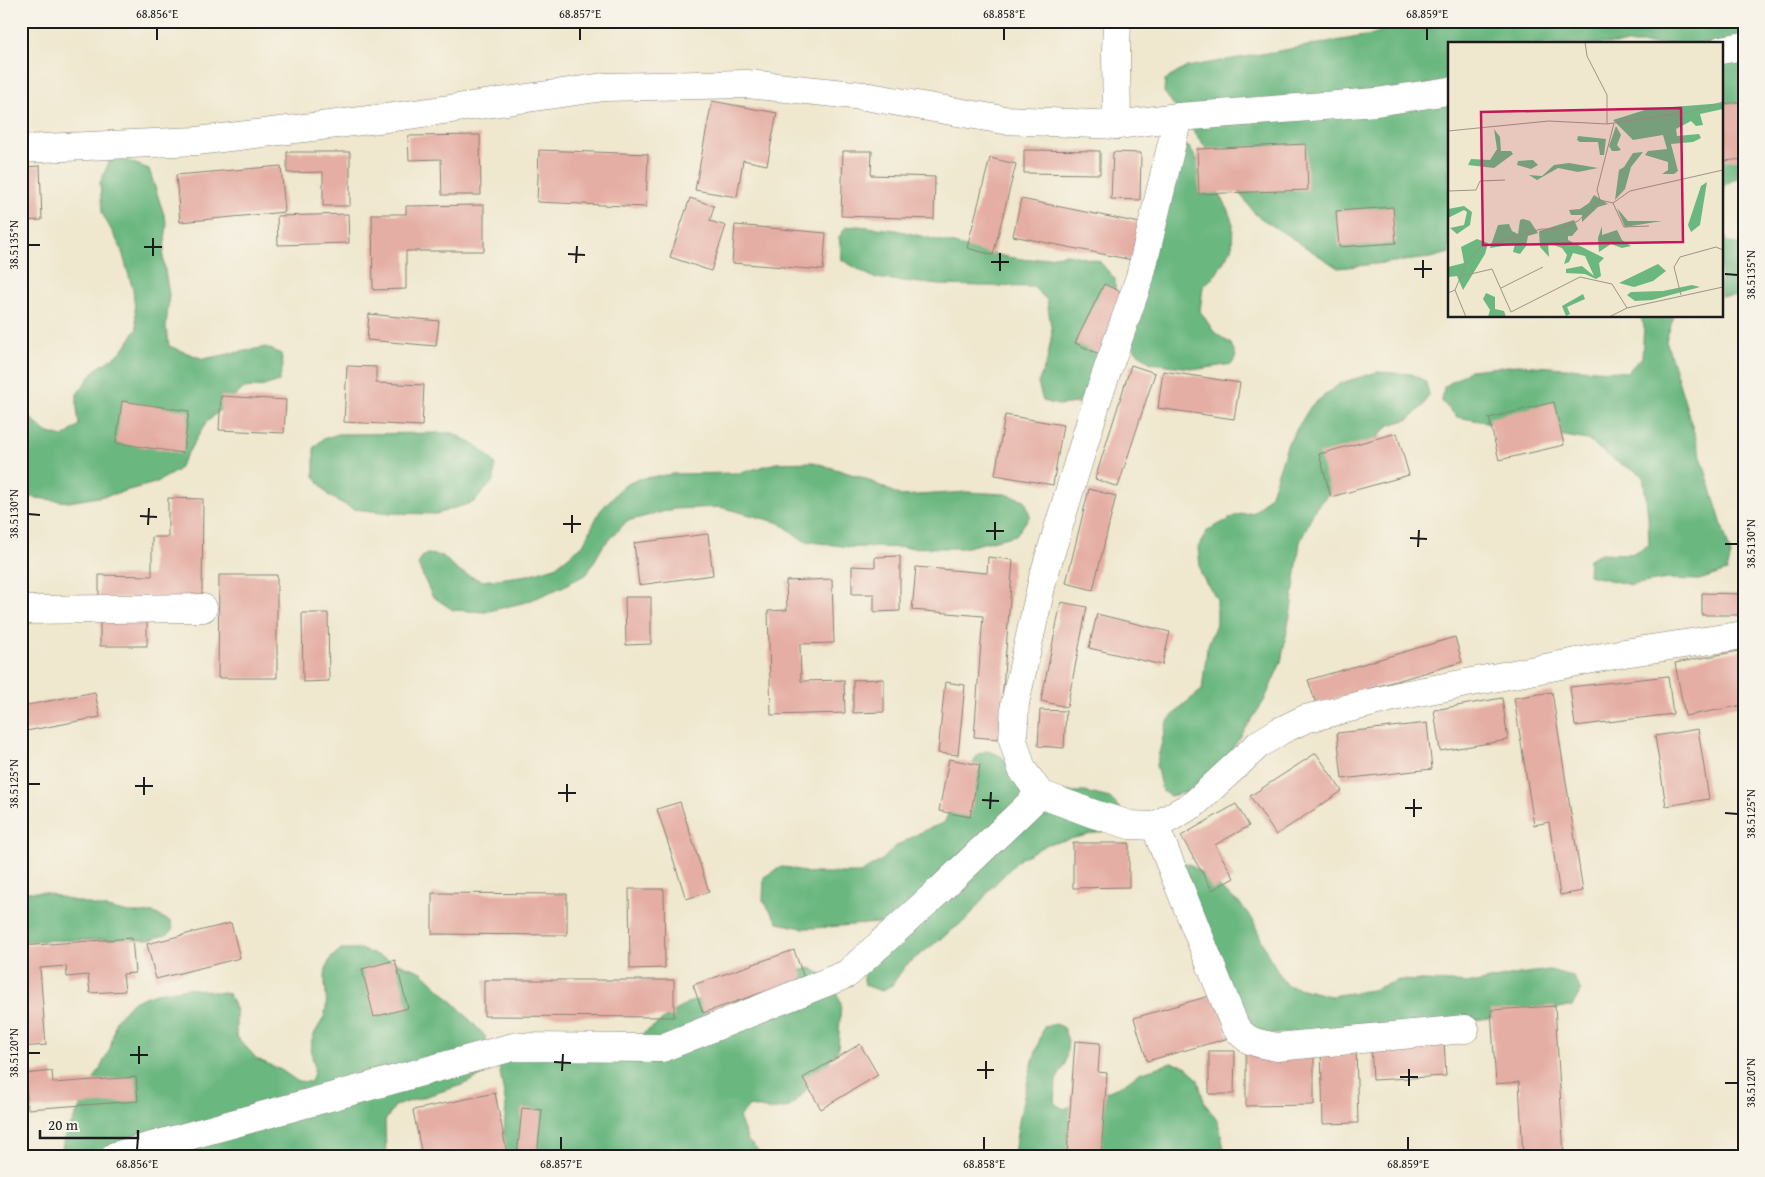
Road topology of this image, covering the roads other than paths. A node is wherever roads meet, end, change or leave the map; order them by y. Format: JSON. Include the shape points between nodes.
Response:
{"nodes":[{"id":1,"x":1117,"y":21,"type":"edge"},
{"id":2,"x":1744,"y":46,"type":"edge"},
{"id":3,"x":1722,"y":50,"type":"edge"},
{"id":4,"x":1448,"y":91,"type":"edge"},
{"id":5,"x":1178,"y":117,"type":"junction"},
{"id":6,"x":1117,"y":125,"type":"junction"},
{"id":7,"x":21,"y":149,"type":"edge"},
{"id":8,"x":203,"y":608,"type":"dead end"},
{"id":9,"x":21,"y":610,"type":"edge"},
{"id":10,"x":1744,"y":635,"type":"edge"},
{"id":11,"x":1040,"y":794,"type":"junction"},
{"id":12,"x":1155,"y":826,"type":"junction"},
{"id":13,"x":1465,"y":1029,"type":"dead end"},
{"id":14,"x":115,"y":1156,"type":"edge"}],
"edges":[{"from":1,"to":6,"type":"main road"},
{"from":2,"to":3,"type":"main road"},
{"from":4,"to":5,"type":"main road","via":[[1376,102]]},
{"from":5,"to":6,"type":"main road"},
{"from":5,"to":11,"type":"main road","via":[[1140,277],[1099,394],[1043,578],[1015,704],[1014,740],[1022,769]]},
{"from":6,"to":7,"type":"main road","via":[[1004,120],[864,96],[718,84],[604,87],[196,140]]},
{"from":8,"to":9,"type":"main road"},
{"from":10,"to":12,"type":"main road","via":[[1624,653],[1398,696],[1305,719],[1259,744],[1194,804]]},
{"from":11,"to":12,"type":"main road","via":[[1094,814],[1130,824]]},
{"from":11,"to":14,"type":"main road","via":[[847,974],[662,1048],[513,1047]]},
{"from":12,"to":13,"type":"main road","via":[[1235,1026],[1242,1036],[1252,1042],[1276,1047]]}]}
